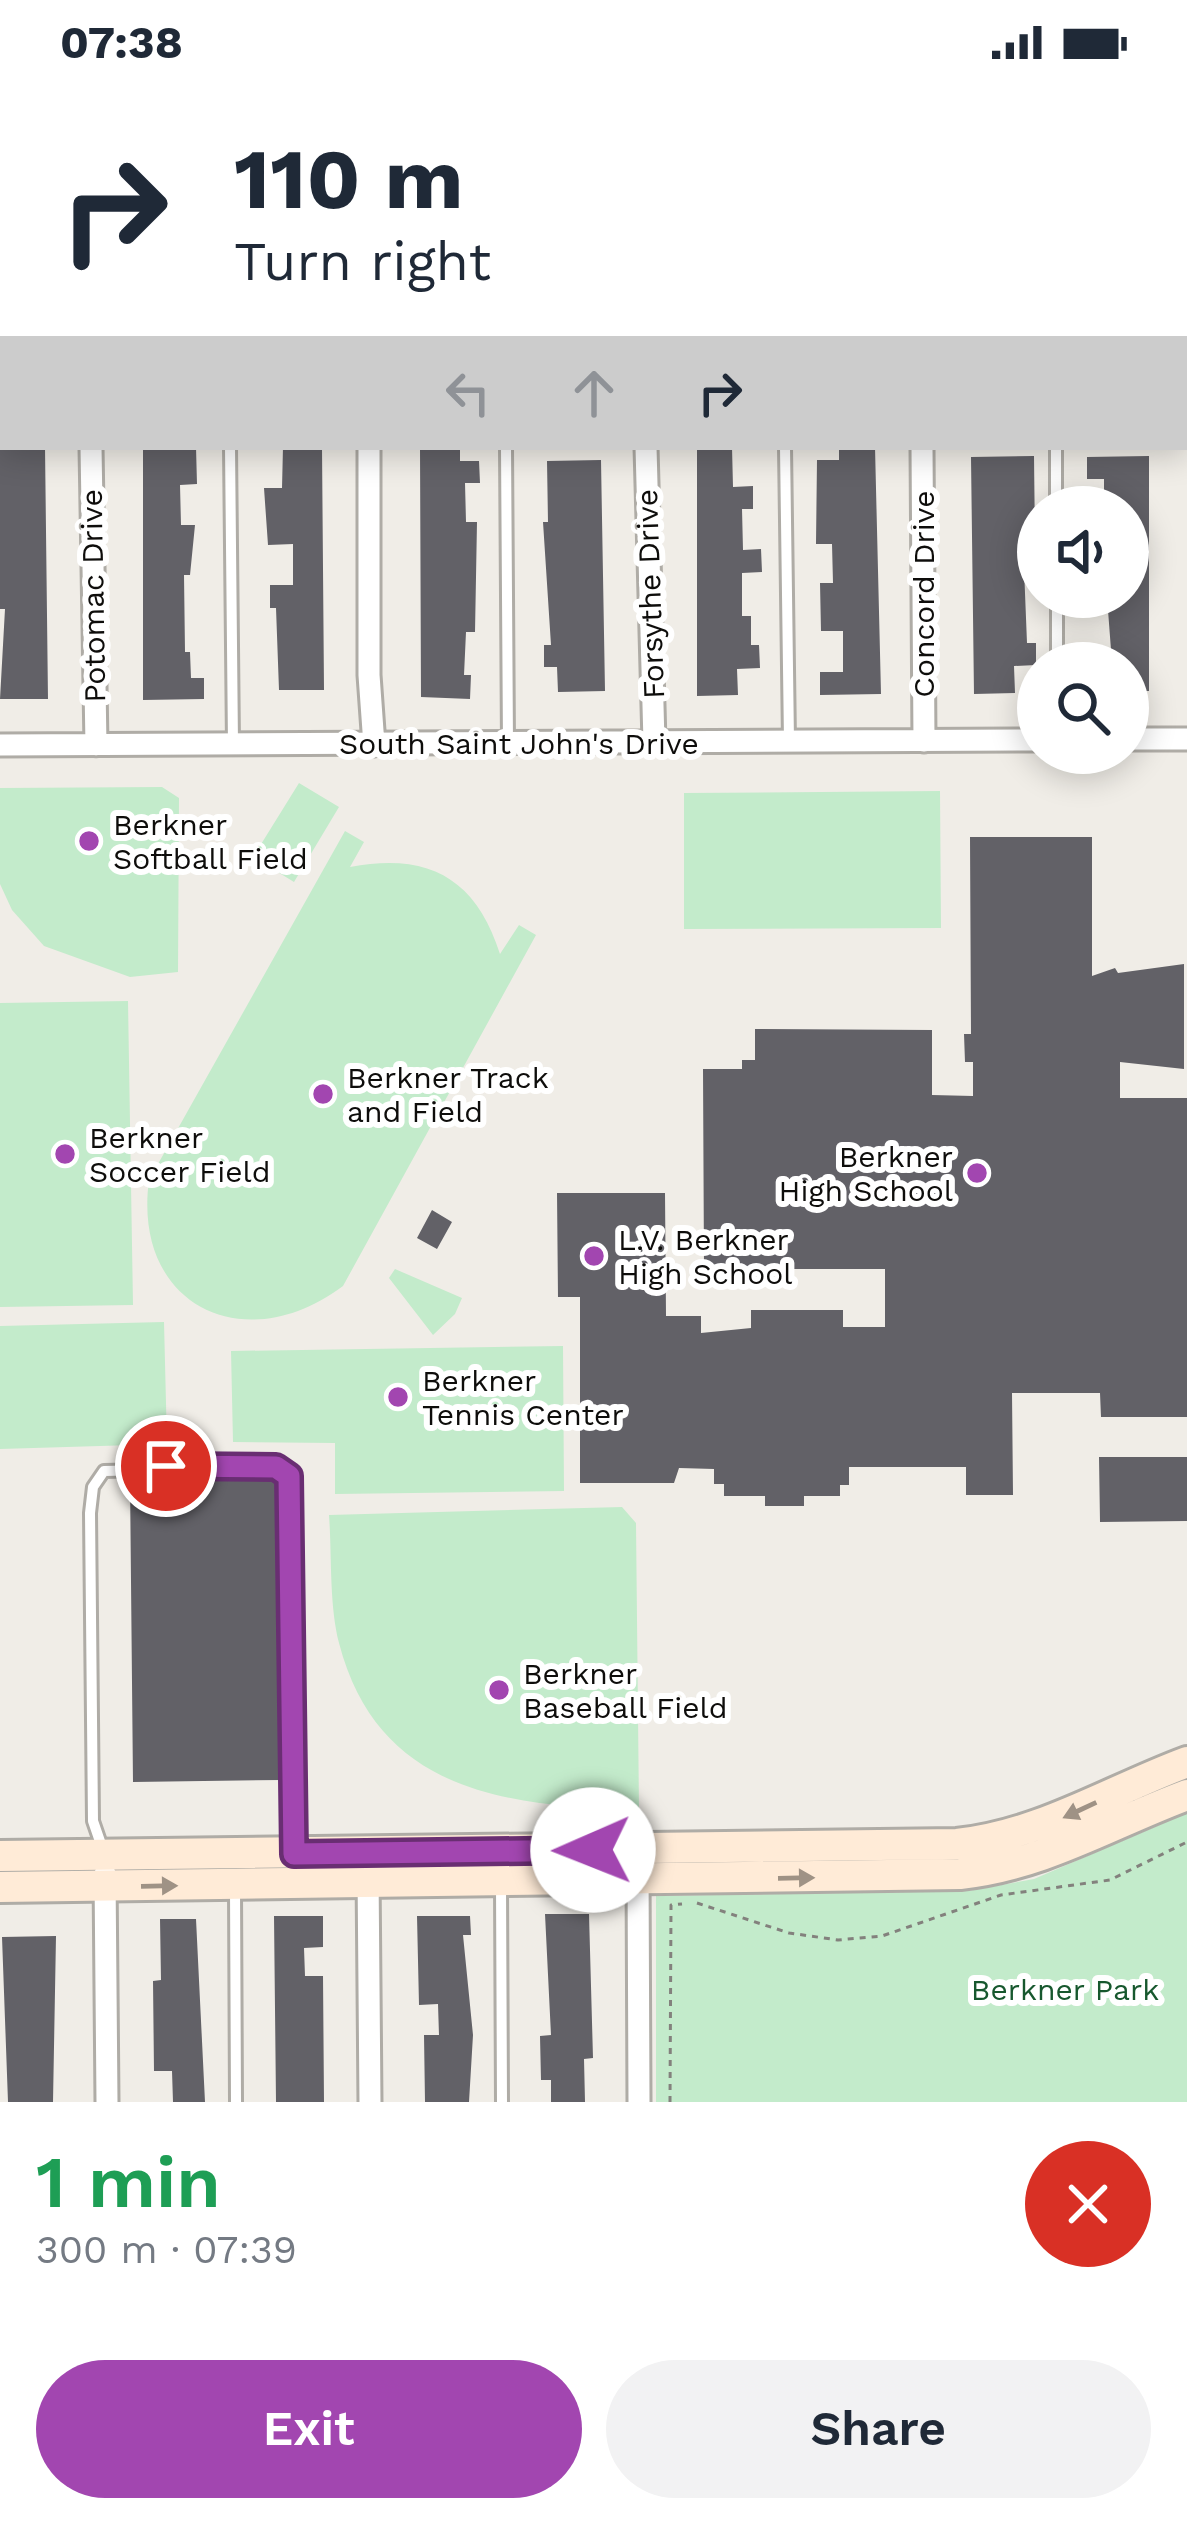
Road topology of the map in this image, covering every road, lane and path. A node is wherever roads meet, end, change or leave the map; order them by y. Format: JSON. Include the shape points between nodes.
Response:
{"nodes":[{"id":1,"x":91,"y":450,"type":"edge"},
{"id":2,"x":230,"y":450,"type":"edge"},
{"id":3,"x":369,"y":450,"type":"edge"},
{"id":4,"x":506,"y":450,"type":"edge"},
{"id":5,"x":646,"y":450,"type":"edge"},
{"id":6,"x":784,"y":450,"type":"edge"},
{"id":7,"x":922,"y":450,"type":"edge"},
{"id":8,"x":1055,"y":450,"type":"edge"},
{"id":9,"x":1056,"y":486,"type":"edge"},
{"id":10,"x":1149,"y":739,"type":"edge"},
{"id":11,"x":1187,"y":739,"type":"edge"},
{"id":12,"x":1017,"y":740,"type":"edge"},
{"id":13,"x":789,"y":741,"type":"junction"},
{"id":14,"x":924,"y":741,"type":"junction"},
{"id":15,"x":654,"y":742,"type":"junction"},
{"id":16,"x":508,"y":743,"type":"junction"},
{"id":17,"x":233,"y":744,"type":"junction"},
{"id":18,"x":0,"y":745,"type":"edge"},
{"id":19,"x":96,"y":745,"type":"junction"},
{"id":20,"x":374,"y":745,"type":"junction"},
{"id":21,"x":1187,"y":1762,"type":"edge"},
{"id":22,"x":1187,"y":1795,"type":"edge"},
{"id":23,"x":1187,"y":1842,"type":"edge"},
{"id":24,"x":1033,"y":1844,"type":"junction"},
{"id":25,"x":294,"y":1854,"type":"junction"},
{"id":26,"x":0,"y":1856,"type":"edge"},
{"id":27,"x":638,"y":1865,"type":"junction"},
{"id":28,"x":368,"y":1868,"type":"junction"},
{"id":29,"x":105,"y":1871,"type":"junction"},
{"id":30,"x":501,"y":1882,"type":"junction"},
{"id":31,"x":235,"y":1885,"type":"junction"},
{"id":32,"x":0,"y":1887,"type":"edge"},
{"id":33,"x":106,"y":2102,"type":"edge"},
{"id":34,"x":236,"y":2102,"type":"edge"},
{"id":35,"x":370,"y":2102,"type":"edge"},
{"id":36,"x":502,"y":2102,"type":"edge"},
{"id":37,"x":639,"y":2102,"type":"edge"},
{"id":38,"x":670,"y":2102,"type":"edge"}],
"edges":[{"from":1,"to":19,"type":"street","name":"Potomac Drive"},
{"from":2,"to":17,"type":"lane"},
{"from":3,"to":20,"type":"street"},
{"from":4,"to":16,"type":"lane"},
{"from":5,"to":15,"type":"street","name":"Forsythe Drive"},
{"from":6,"to":13,"type":"lane"},
{"from":7,"to":14,"type":"street","name":"Concord Drive"},
{"from":8,"to":9,"type":"lane"},
{"from":10,"to":11,"type":"street"},
{"from":12,"to":14,"type":"street","name":"South Saint John's Drive"},
{"from":13,"to":14,"type":"street","name":"South Saint John's Drive"},
{"from":13,"to":15,"type":"street","name":"South Saint John's Drive"},
{"from":15,"to":16,"type":"street","name":"South Saint John's Drive"},
{"from":16,"to":20,"type":"street","name":"South Saint John's Drive"},
{"from":17,"to":19,"type":"street","name":"South Saint John's Drive"},
{"from":17,"to":20,"type":"street","name":"South Saint John's Drive"},
{"from":18,"to":19,"type":"street","name":"South Saint John's Drive"},
{"from":21,"to":24,"type":"street","one_way":true},
{"from":22,"to":24,"type":"street"},
{"from":23,"to":38,"type":"path","via":[[1110,1880],[1000,1894],[882,1936],[789,1933],[698,1903],[671,1905]]},
{"from":24,"to":27,"type":"street"},
{"from":25,"to":28,"type":"street"},
{"from":25,"to":29,"type":"street"},
{"from":25,"to":29,"type":"lane","via":[[289,1476],[276,1467],[129,1466],[104,1471],[90,1513],[93,1821]]},
{"from":26,"to":29,"type":"street"},
{"from":27,"to":28,"type":"street"},
{"from":27,"to":30,"type":"street"},
{"from":27,"to":37,"type":"street"},
{"from":28,"to":30,"type":"street"},
{"from":28,"to":31,"type":"street"},
{"from":28,"to":35,"type":"street"},
{"from":29,"to":31,"type":"street","one_way":true},
{"from":29,"to":32,"type":"street"},
{"from":29,"to":33,"type":"street"},
{"from":30,"to":36,"type":"lane"},
{"from":31,"to":34,"type":"lane"}]}
